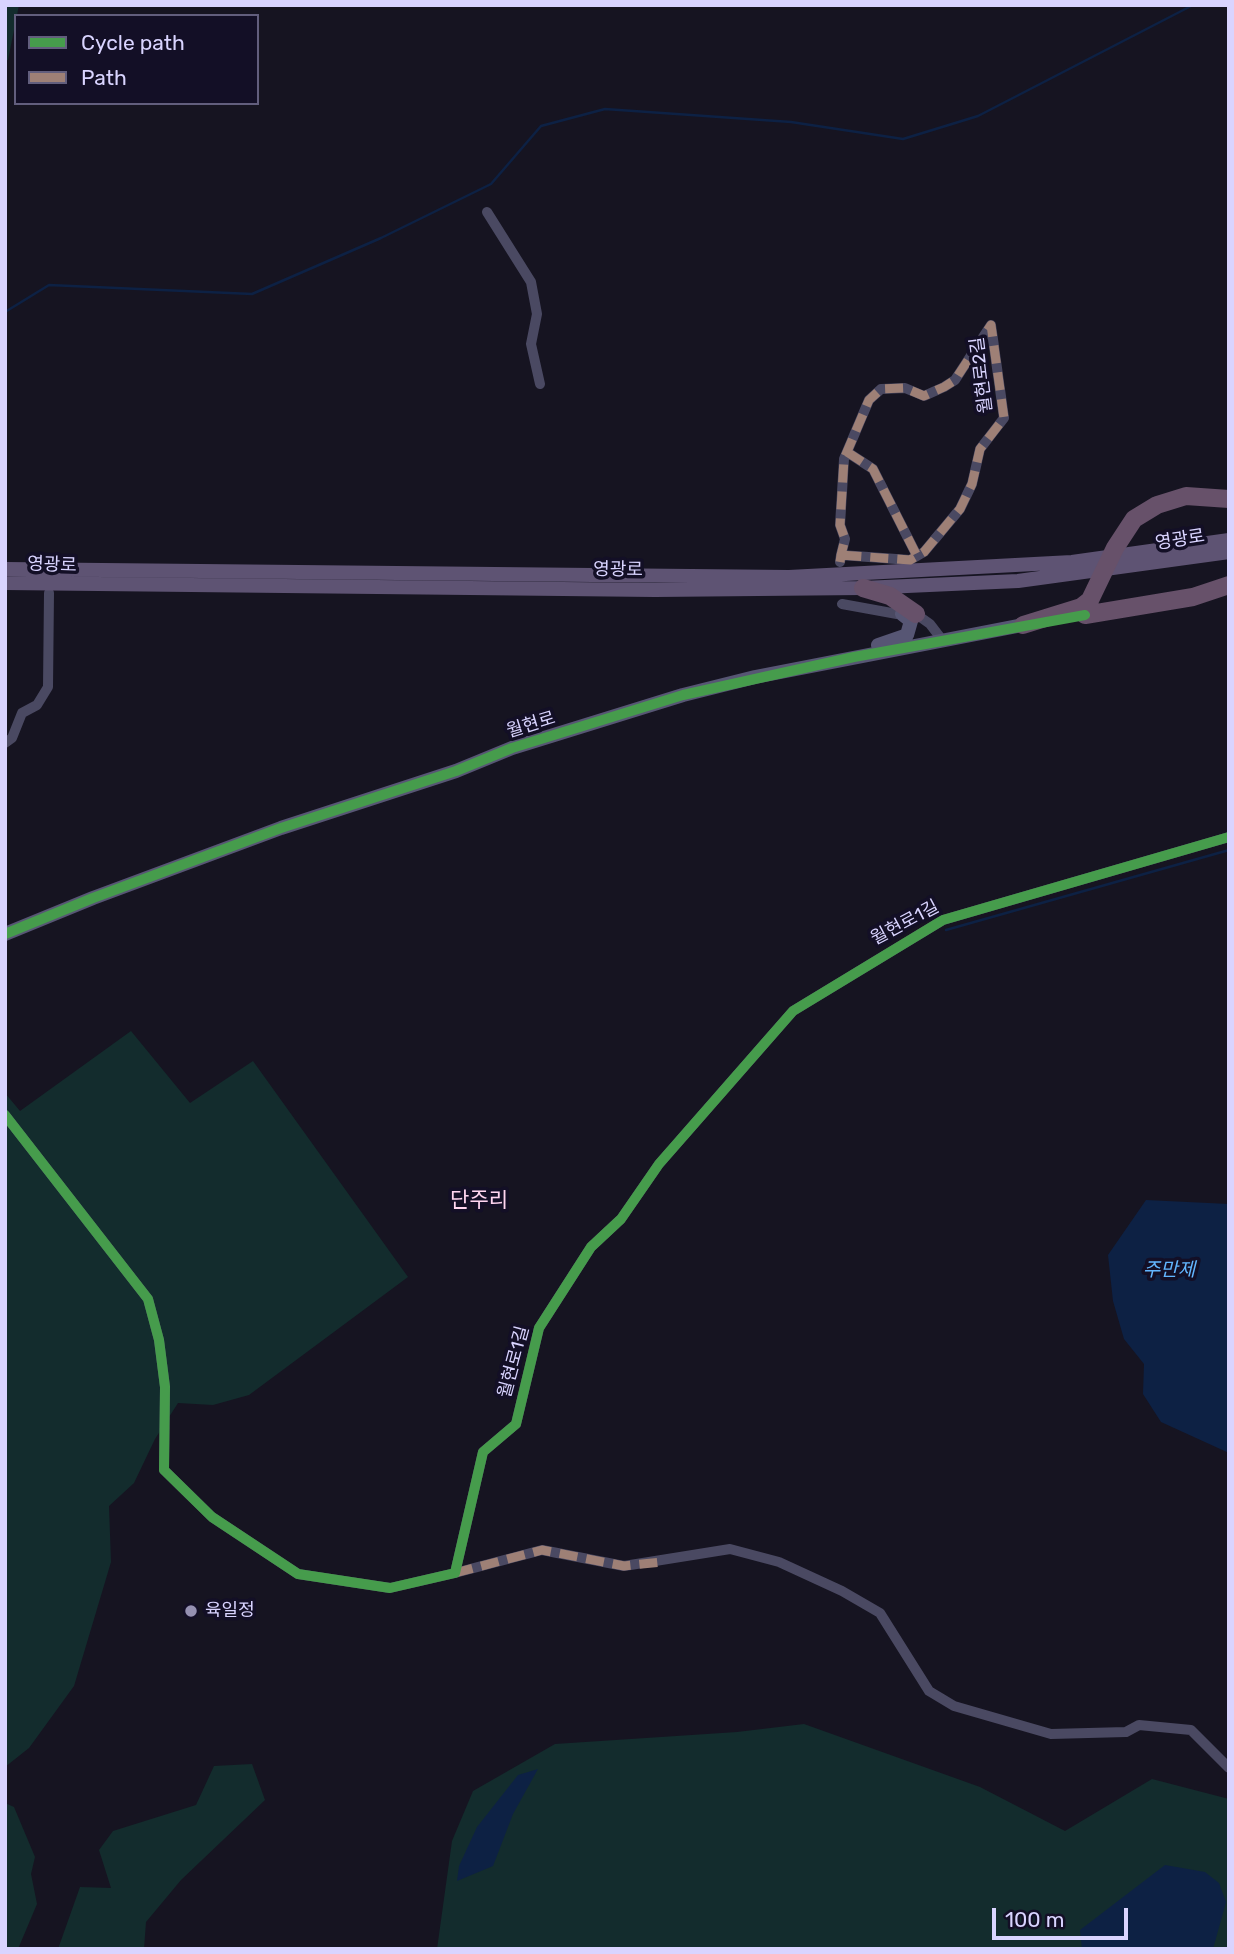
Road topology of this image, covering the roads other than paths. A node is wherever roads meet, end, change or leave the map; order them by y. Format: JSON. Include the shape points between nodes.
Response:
{"nodes":[{"id":1,"x":487,"y":212,"type":"dead end"},
{"id":2,"x":540,"y":384,"type":"dead end"},
{"id":3,"x":847,"y":452,"type":"junction"},
{"id":4,"x":1229,"y":499,"type":"edge"},
{"id":5,"x":1229,"y":540,"type":"edge"},
{"id":6,"x":1229,"y":552,"type":"edge"},
{"id":7,"x":917,"y":556,"type":"junction"},
{"id":8,"x":5,"y":569,"type":"edge"},
{"id":9,"x":5,"y":583,"type":"edge"},
{"id":10,"x":1229,"y":584,"type":"edge"},
{"id":11,"x":863,"y":588,"type":"junction"},
{"id":12,"x":48,"y":593,"type":"dead end"},
{"id":13,"x":842,"y":604,"type":"dead end"},
{"id":14,"x":1087,"y":608,"type":"junction"},
{"id":15,"x":909,"y":614,"type":"junction"},
{"id":16,"x":1023,"y":625,"type":"joint"},
{"id":17,"x":943,"y":642,"type":"junction"},
{"id":18,"x":823,"y":663,"type":"junction"},
{"id":19,"x":5,"y":743,"type":"edge"},
{"id":20,"x":1229,"y":837,"type":"edge"},
{"id":21,"x":5,"y":934,"type":"edge"},
{"id":22,"x":5,"y":1115,"type":"edge"},
{"id":23,"x":455,"y":1573,"type":"junction"},
{"id":24,"x":1229,"y":1768,"type":"edge"}],
"edges":[{"from":1,"to":2,"type":"street","via":[[531,282],[537,314],[531,344]]},
{"from":3,"to":7,"type":"street","via":[[873,469]]},
{"from":3,"to":7,"type":"street","name":"월현로2길","via":[[840,525],[845,539],[840,558]]},
{"from":3,"to":7,"type":"street","name":"월현로2길","via":[[869,400],[881,389],[905,388],[924,396],[944,387],[956,380],[991,325],[1004,418],[980,449],[960,509]]},
{"from":4,"to":14,"type":"highway","via":[[1186,496],[1134,519]]},
{"from":5,"to":8,"type":"main road","name":"영광로","via":[[1072,562],[789,577]]},
{"from":6,"to":11,"type":"main road","name":"영광로","via":[[1018,581]]},
{"from":9,"to":11,"type":"main road","name":"영광로"},
{"from":10,"to":14,"type":"highway","via":[[1193,597]]},
{"from":11,"to":15,"type":"highway","via":[[890,596]]},
{"from":12,"to":19,"type":"street","via":[[48,687],[37,705],[22,713],[12,738]]},
{"from":13,"to":15,"type":"street"},
{"from":14,"to":16,"type":"highway"},
{"from":15,"to":17,"type":"street","via":[[930,624]]},
{"from":15,"to":18,"type":"street","via":[[907,635]]},
{"from":16,"to":17,"type":"street","name":"월현로"},
{"from":17,"to":18,"type":"street","name":"월현로"},
{"from":18,"to":21,"type":"street","name":"월현로","via":[[683,695],[512,748],[281,828]]},
{"from":20,"to":23,"type":"street","name":"월현로1길","via":[[943,920],[793,1011],[659,1164],[621,1219],[591,1247],[539,1328],[516,1423],[483,1452]]},
{"from":22,"to":23,"type":"street","via":[[148,1299],[166,1387],[164,1470],[212,1517],[298,1574],[390,1588]]},
{"from":23,"to":24,"type":"street","via":[[542,1550],[624,1566],[730,1549],[779,1563],[880,1613],[929,1691],[954,1706],[1051,1734],[1126,1732],[1139,1725],[1191,1730]]}]}
